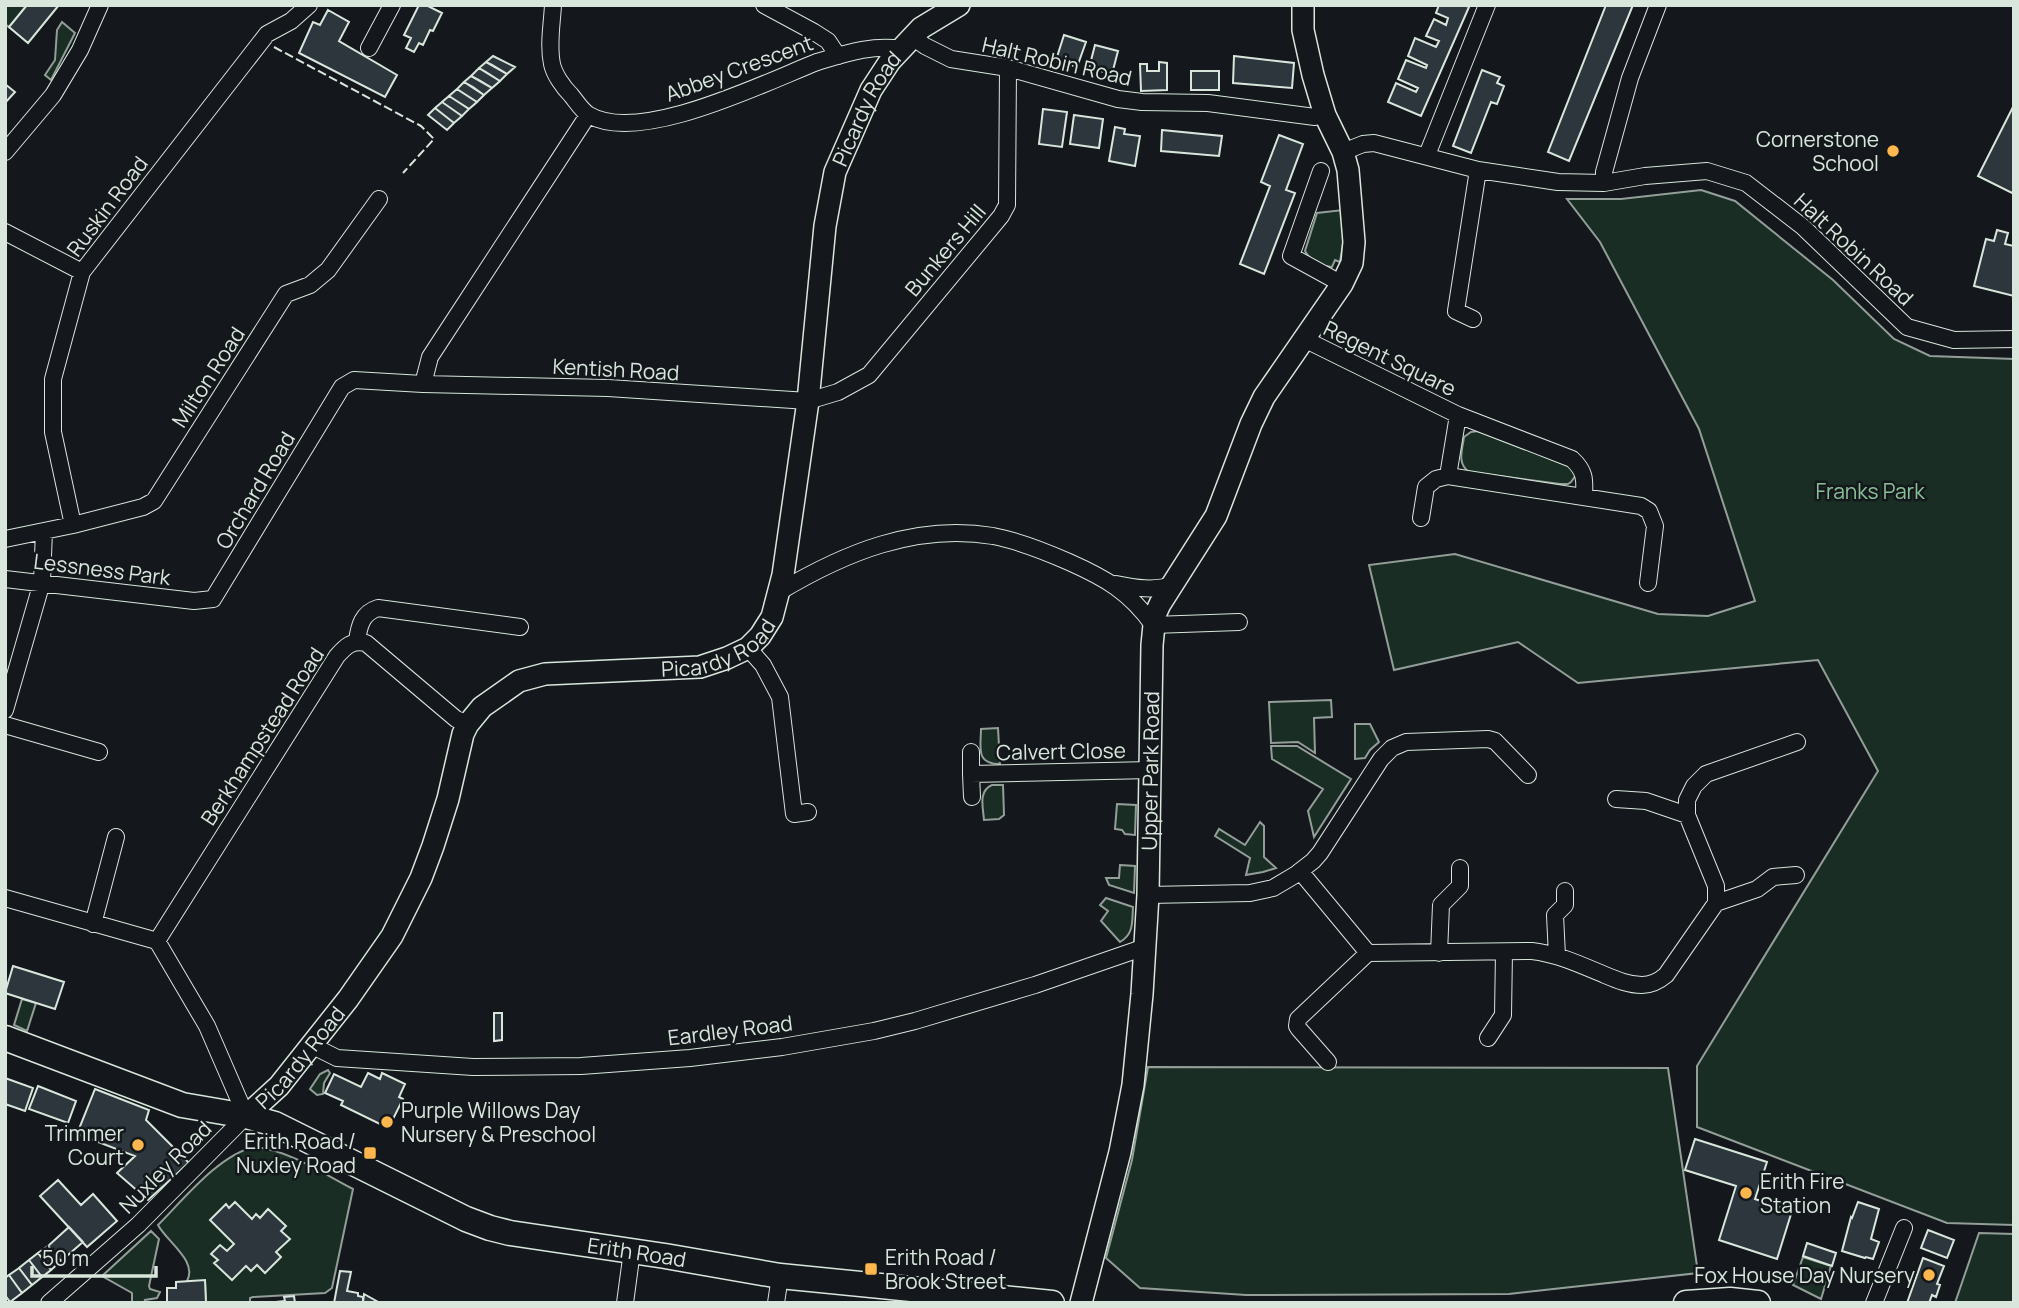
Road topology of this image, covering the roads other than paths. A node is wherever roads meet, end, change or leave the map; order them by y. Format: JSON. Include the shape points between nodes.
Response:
{"nodes":[{"id":1,"x":100,"y":5,"type":"edge"},
{"id":2,"x":309,"y":5,"type":"edge"},
{"id":3,"x":392,"y":5,"type":"edge"},
{"id":4,"x":554,"y":5,"type":"edge"},
{"id":5,"x":764,"y":5,"type":"edge"},
{"id":6,"x":1303,"y":5,"type":"edge"},
{"id":7,"x":1487,"y":5,"type":"edge"},
{"id":8,"x":1658,"y":5,"type":"edge"},
{"id":9,"x":952,"y":7,"type":"edge"},
{"id":10,"x":906,"y":42,"type":"junction"},
{"id":11,"x":369,"y":48,"type":"dead end"},
{"id":12,"x":838,"y":56,"type":"junction"},
{"id":13,"x":1008,"y":68,"type":"junction"},
{"id":14,"x":588,"y":115,"type":"junction"},
{"id":15,"x":1325,"y":115,"type":"junction"},
{"id":16,"x":5,"y":152,"type":"edge"},
{"id":17,"x":1343,"y":152,"type":"junction"},
{"id":18,"x":1427,"y":155,"type":"junction"},
{"id":19,"x":1478,"y":170,"type":"junction"},
{"id":20,"x":1321,"y":171,"type":"dead end"},
{"id":21,"x":1604,"y":183,"type":"junction"},
{"id":22,"x":379,"y":200,"type":"dead end"},
{"id":23,"x":5,"y":232,"type":"edge"},
{"id":24,"x":82,"y":272,"type":"junction"},
{"id":25,"x":1342,"y":285,"type":"junction"},
{"id":26,"x":1473,"y":318,"type":"dead end"},
{"id":27,"x":1304,"y":339,"type":"junction"},
{"id":28,"x":2014,"y":339,"type":"edge"},
{"id":29,"x":423,"y":384,"type":"junction"},
{"id":30,"x":342,"y":387,"type":"joint"},
{"id":31,"x":808,"y":401,"type":"junction"},
{"id":32,"x":1458,"y":415,"type":"junction"},
{"id":33,"x":1448,"y":476,"type":"junction"},
{"id":34,"x":1584,"y":496,"type":"junction"},
{"id":35,"x":1421,"y":518,"type":"dead end"},
{"id":36,"x":73,"y":525,"type":"junction"},
{"id":37,"x":44,"y":531,"type":"junction"},
{"id":38,"x":5,"y":539,"type":"edge"},
{"id":39,"x":5,"y":579,"type":"edge"},
{"id":40,"x":42,"y":582,"type":"junction"},
{"id":41,"x":1648,"y":583,"type":"dead end"},
{"id":42,"x":1114,"y":584,"type":"junction"},
{"id":43,"x":1173,"y":585,"type":"junction"},
{"id":44,"x":779,"y":592,"type":"junction"},
{"id":45,"x":194,"y":601,"type":"joint"},
{"id":46,"x":1239,"y":622,"type":"dead end"},
{"id":47,"x":1153,"y":625,"type":"junction"},
{"id":48,"x":520,"y":627,"type":"dead end"},
{"id":49,"x":357,"y":641,"type":"junction"},
{"id":50,"x":748,"y":648,"type":"junction"},
{"id":51,"x":5,"y":710,"type":"edge"},
{"id":52,"x":468,"y":724,"type":"junction"},
{"id":53,"x":5,"y":725,"type":"edge"},
{"id":54,"x":1797,"y":743,"type":"dead end"},
{"id":55,"x":99,"y":752,"type":"dead end"},
{"id":56,"x":971,"y":752,"type":"dead end"},
{"id":57,"x":1151,"y":770,"type":"junction"},
{"id":58,"x":971,"y":774,"type":"junction"},
{"id":59,"x":1528,"y":775,"type":"dead end"},
{"id":60,"x":972,"y":797,"type":"dead end"},
{"id":61,"x":1616,"y":799,"type":"dead end"},
{"id":62,"x":793,"y":815,"type":"dead end"},
{"id":63,"x":1686,"y":815,"type":"junction"},
{"id":64,"x":116,"y":837,"type":"dead end"},
{"id":65,"x":1460,"y":868,"type":"dead end"},
{"id":66,"x":1300,"y":871,"type":"junction"},
{"id":67,"x":1796,"y":875,"type":"dead end"},
{"id":68,"x":1565,"y":891,"type":"dead end"},
{"id":69,"x":1148,"y":895,"type":"junction"},
{"id":70,"x":5,"y":898,"type":"edge"},
{"id":71,"x":1716,"y":903,"type":"junction"},
{"id":72,"x":93,"y":924,"type":"junction"},
{"id":73,"x":156,"y":941,"type":"junction"},
{"id":74,"x":1145,"y":947,"type":"junction"},
{"id":75,"x":1504,"y":952,"type":"junction"},
{"id":76,"x":1368,"y":953,"type":"junction"},
{"id":77,"x":1439,"y":953,"type":"junction"},
{"id":78,"x":1557,"y":956,"type":"junction"},
{"id":79,"x":5,"y":1038,"type":"edge"},
{"id":80,"x":1488,"y":1038,"type":"dead end"},
{"id":81,"x":311,"y":1045,"type":"junction"},
{"id":82,"x":1328,"y":1062,"type":"dead end"},
{"id":83,"x":246,"y":1116,"type":"junction"},
{"id":84,"x":1905,"y":1228,"type":"dead end"},
{"id":85,"x":632,"y":1251,"type":"junction"},
{"id":86,"x":780,"y":1276,"type":"junction"},
{"id":87,"x":961,"y":1299,"type":"edge"},
{"id":88,"x":1730,"y":1302,"type":"edge"},
{"id":89,"x":49,"y":1303,"type":"edge"},
{"id":90,"x":625,"y":1303,"type":"edge"},
{"id":91,"x":776,"y":1303,"type":"edge"},
{"id":92,"x":1052,"y":1303,"type":"edge"},
{"id":93,"x":1081,"y":1303,"type":"edge"},
{"id":94,"x":1686,"y":1303,"type":"edge"},
{"id":95,"x":1758,"y":1303,"type":"edge"},
{"id":96,"x":1874,"y":1303,"type":"edge"}],
"edges":[{"from":1,"to":16,"type":"street","via":[[53,95]]},
{"from":2,"to":24,"type":"street","name":"Ruskin Road","via":[[267,34]]},
{"from":3,"to":11,"type":"street"},
{"from":4,"to":14,"type":"street","via":[[552,67]]},
{"from":5,"to":12,"type":"street","via":[[828,41]]},
{"from":6,"to":15,"type":"main road","name":"Upper Park Road","via":[[1310,63]]},
{"from":7,"to":18,"type":"street"},
{"from":8,"to":21,"type":"street","via":[[1630,78]]},
{"from":9,"to":10,"type":"main road","name":"Picardy Road"},
{"from":10,"to":12,"type":"street","name":"Abbey Crescent"},
{"from":10,"to":13,"type":"street","name":"Halt Robin Road","via":[[951,59]]},
{"from":10,"to":31,"type":"main road","name":"Picardy Road","via":[[871,90],[835,172],[825,226]]},
{"from":12,"to":14,"type":"street","name":"Abbey Crescent","via":[[691,111],[650,121],[615,123]]},
{"from":13,"to":15,"type":"street","name":"Halt Robin Road","via":[[1118,99]]},
{"from":13,"to":31,"type":"street","name":"Bunkers Hill","via":[[1007,205],[1001,216],[869,374],[838,392]]},
{"from":14,"to":29,"type":"street","via":[[430,357]]},
{"from":15,"to":17,"type":"main road","name":"Upper Park Road"},
{"from":17,"to":18,"type":"street","name":"Halt Robin Road","via":[[1374,143]]},
{"from":17,"to":25,"type":"main road","name":"Upper Park Road","via":[[1354,243],[1352,263]]},
{"from":18,"to":19,"type":"street","name":"Halt Robin Road"},
{"from":19,"to":21,"type":"street","name":"Halt Robin Road","via":[[1558,182]]},
{"from":19,"to":26,"type":"street","via":[[1456,311]]},
{"from":20,"to":25,"type":"street","via":[[1291,257]]},
{"from":21,"to":28,"type":"street","name":"Halt Robin Road","via":[[1707,171],[1746,183],[1803,227],[1907,327],[1954,340]]},
{"from":22,"to":36,"type":"street","name":"Milton Road","via":[[328,270],[310,285],[286,294],[154,501]]},
{"from":23,"to":24,"type":"street"},
{"from":24,"to":36,"type":"street","name":"Ruskin Road","via":[[53,379],[52,432]]},
{"from":25,"to":27,"type":"main road","name":"Upper Park Road"},
{"from":27,"to":32,"type":"street","name":"Regent Square"},
{"from":27,"to":43,"type":"main road","name":"Upper Park Road","via":[[1264,397],[1216,516]]},
{"from":29,"to":30,"type":"street","name":"Kentish Road","via":[[355,380]]},
{"from":29,"to":31,"type":"street","name":"Kentish Road","via":[[608,388]]},
{"from":30,"to":45,"type":"street","name":"Orchard Road","via":[[213,598]]},
{"from":31,"to":44,"type":"main road","name":"Picardy Road"},
{"from":32,"to":33,"type":"street","name":"Regent Square"},
{"from":32,"to":34,"type":"street","name":"Regent Square","via":[[1572,459],[1581,467]]},
{"from":33,"to":34,"type":"street"},
{"from":33,"to":35,"type":"street","via":[[1426,487]]},
{"from":34,"to":41,"type":"street","via":[[1649,511],[1655,526]]},
{"from":36,"to":37,"type":"street","name":"Milton Road"},
{"from":37,"to":38,"type":"street","name":"Milton Road"},
{"from":37,"to":40,"type":"street"},
{"from":39,"to":40,"type":"street","name":"Lessness Park"},
{"from":40,"to":45,"type":"street","name":"Lessness Park"},
{"from":40,"to":51,"type":"street"},
{"from":42,"to":43,"type":"street","via":[[1150,589]]},
{"from":42,"to":44,"type":"street","via":[[1038,548],[992,536],[948,533],[860,551]]},
{"from":42,"to":47,"type":"street","via":[[1138,604]]},
{"from":43,"to":47,"type":"main road","name":"Upper Park Road"},
{"from":44,"to":50,"type":"main road","name":"Picardy Road","via":[[772,617]]},
{"from":46,"to":47,"type":"street"},
{"from":47,"to":57,"type":"main road","name":"Upper Park Road"},
{"from":48,"to":49,"type":"street","via":[[378,608],[363,618]]},
{"from":49,"to":52,"type":"street","via":[[366,643],[456,719]]},
{"from":49,"to":73,"type":"street","name":"Berkhampstead Road","via":[[337,656]]},
{"from":50,"to":52,"type":"main road","name":"Picardy Road","via":[[700,667],[545,674],[519,681],[482,707]]},
{"from":50,"to":62,"type":"street","via":[[780,697]]},
{"from":52,"to":81,"type":"main road","name":"Picardy Road","via":[[433,846],[407,908],[370,968]]},
{"from":53,"to":55,"type":"street"},
{"from":54,"to":63,"type":"street","via":[[1706,774],[1687,800]]},
{"from":56,"to":58,"type":"street","name":"Calvert Close"},
{"from":57,"to":58,"type":"street","name":"Calvert Close"},
{"from":57,"to":69,"type":"main road","name":"Upper Park Road"},
{"from":58,"to":60,"type":"street","name":"Calvert Close"},
{"from":59,"to":66,"type":"street","via":[[1488,738],[1399,744],[1386,752],[1320,853]]},
{"from":61,"to":63,"type":"street","via":[[1646,801]]},
{"from":63,"to":71,"type":"street","via":[[1716,886]]},
{"from":64,"to":72,"type":"street"},
{"from":65,"to":77,"type":"street","via":[[1460,886],[1441,905]]},
{"from":66,"to":69,"type":"street","via":[[1273,888],[1250,893]]},
{"from":66,"to":76,"type":"street"},
{"from":67,"to":71,"type":"street","via":[[1773,877],[1757,889]]},
{"from":68,"to":78,"type":"street","via":[[1565,905],[1555,915]]},
{"from":69,"to":74,"type":"main road","name":"Upper Park Road"},
{"from":70,"to":72,"type":"street"},
{"from":71,"to":78,"type":"street","via":[[1659,981],[1626,983]]},
{"from":72,"to":73,"type":"street"},
{"from":73,"to":83,"type":"street","via":[[207,1026]]},
{"from":74,"to":81,"type":"street","name":"Eardley Road","via":[[915,1021],[782,1047],[690,1058],[474,1067],[337,1058]]},
{"from":74,"to":93,"type":"main road","name":"Upper Park Road","via":[[1133,1085]]},
{"from":75,"to":77,"type":"street"},
{"from":75,"to":78,"type":"street"},
{"from":75,"to":80,"type":"street","via":[[1503,1014]]},
{"from":76,"to":77,"type":"street"},
{"from":76,"to":82,"type":"street","via":[[1298,1019],[1299,1029]]},
{"from":79,"to":83,"type":"main road","name":"Erith Road","via":[[182,1105]]},
{"from":81,"to":83,"type":"main road","name":"Picardy Road","via":[[273,1093]]},
{"from":83,"to":85,"type":"main road","name":"Erith Road","via":[[291,1131],[489,1228]]},
{"from":83,"to":89,"type":"street","name":"Nuxley Road","via":[[148,1215]]},
{"from":84,"to":96,"type":"street"},
{"from":85,"to":86,"type":"main road","name":"Erith Road"},
{"from":85,"to":90,"type":"street"},
{"from":86,"to":87,"type":"main road","name":"Erith Road"},
{"from":86,"to":91,"type":"street"},
{"from":87,"to":92,"type":"main road","name":"Erith Road"},
{"from":88,"to":94,"type":"main road"},
{"from":88,"to":95,"type":"main road"}]}
